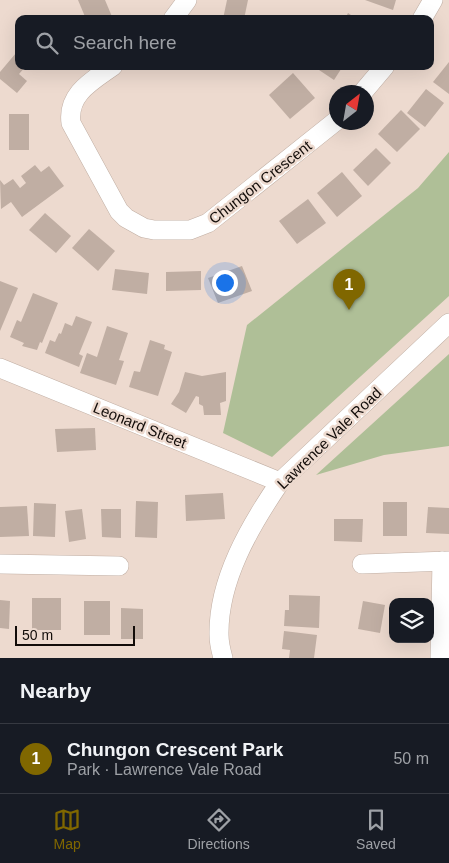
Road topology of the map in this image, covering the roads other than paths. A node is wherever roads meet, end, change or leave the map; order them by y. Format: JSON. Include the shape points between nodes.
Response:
{"nodes":[{"id":1,"x":187,"y":0,"type":"edge"},
{"id":2,"x":433,"y":0,"type":"edge"},
{"id":3,"x":176,"y":15,"type":"edge"},
{"id":4,"x":424,"y":15,"type":"edge"},
{"id":5,"x":107,"y":70,"type":"edge"},
{"id":6,"x":382,"y":70,"type":"edge"},
{"id":7,"x":369,"y":85,"type":"edge"},
{"id":8,"x":329,"y":127,"type":"edge"},
{"id":9,"x":449,"y":323,"type":"edge"},
{"id":10,"x":0,"y":368,"type":"edge"},
{"id":11,"x":280,"y":482,"type":"junction"},
{"id":12,"x":445,"y":561,"type":"edge"},
{"id":13,"x":0,"y":564,"type":"edge"},
{"id":14,"x":362,"y":564,"type":"dead end"},
{"id":15,"x":119,"y":566,"type":"dead end"},
{"id":16,"x":223,"y":658,"type":"edge"},
{"id":17,"x":440,"y":658,"type":"edge"}],
"edges":[{"from":1,"to":3,"type":"street"},
{"from":2,"to":4,"type":"street"},
{"from":5,"to":8,"type":"street","name":"Chungon Crescent","via":[[78,94],[71,108],[71,123],[119,211],[134,223],[149,229],[190,230],[208,223]]},
{"from":6,"to":7,"type":"street"},
{"from":9,"to":11,"type":"street","name":"Lawrence Vale Road"},
{"from":10,"to":11,"type":"street","name":"Leonard Street"},
{"from":11,"to":16,"type":"street","name":"Lawrence Vale Road","via":[[260,511],[229,576],[221,607],[219,636]]},
{"from":12,"to":14,"type":"street"},
{"from":12,"to":17,"type":"street"},
{"from":13,"to":15,"type":"street"}]}
